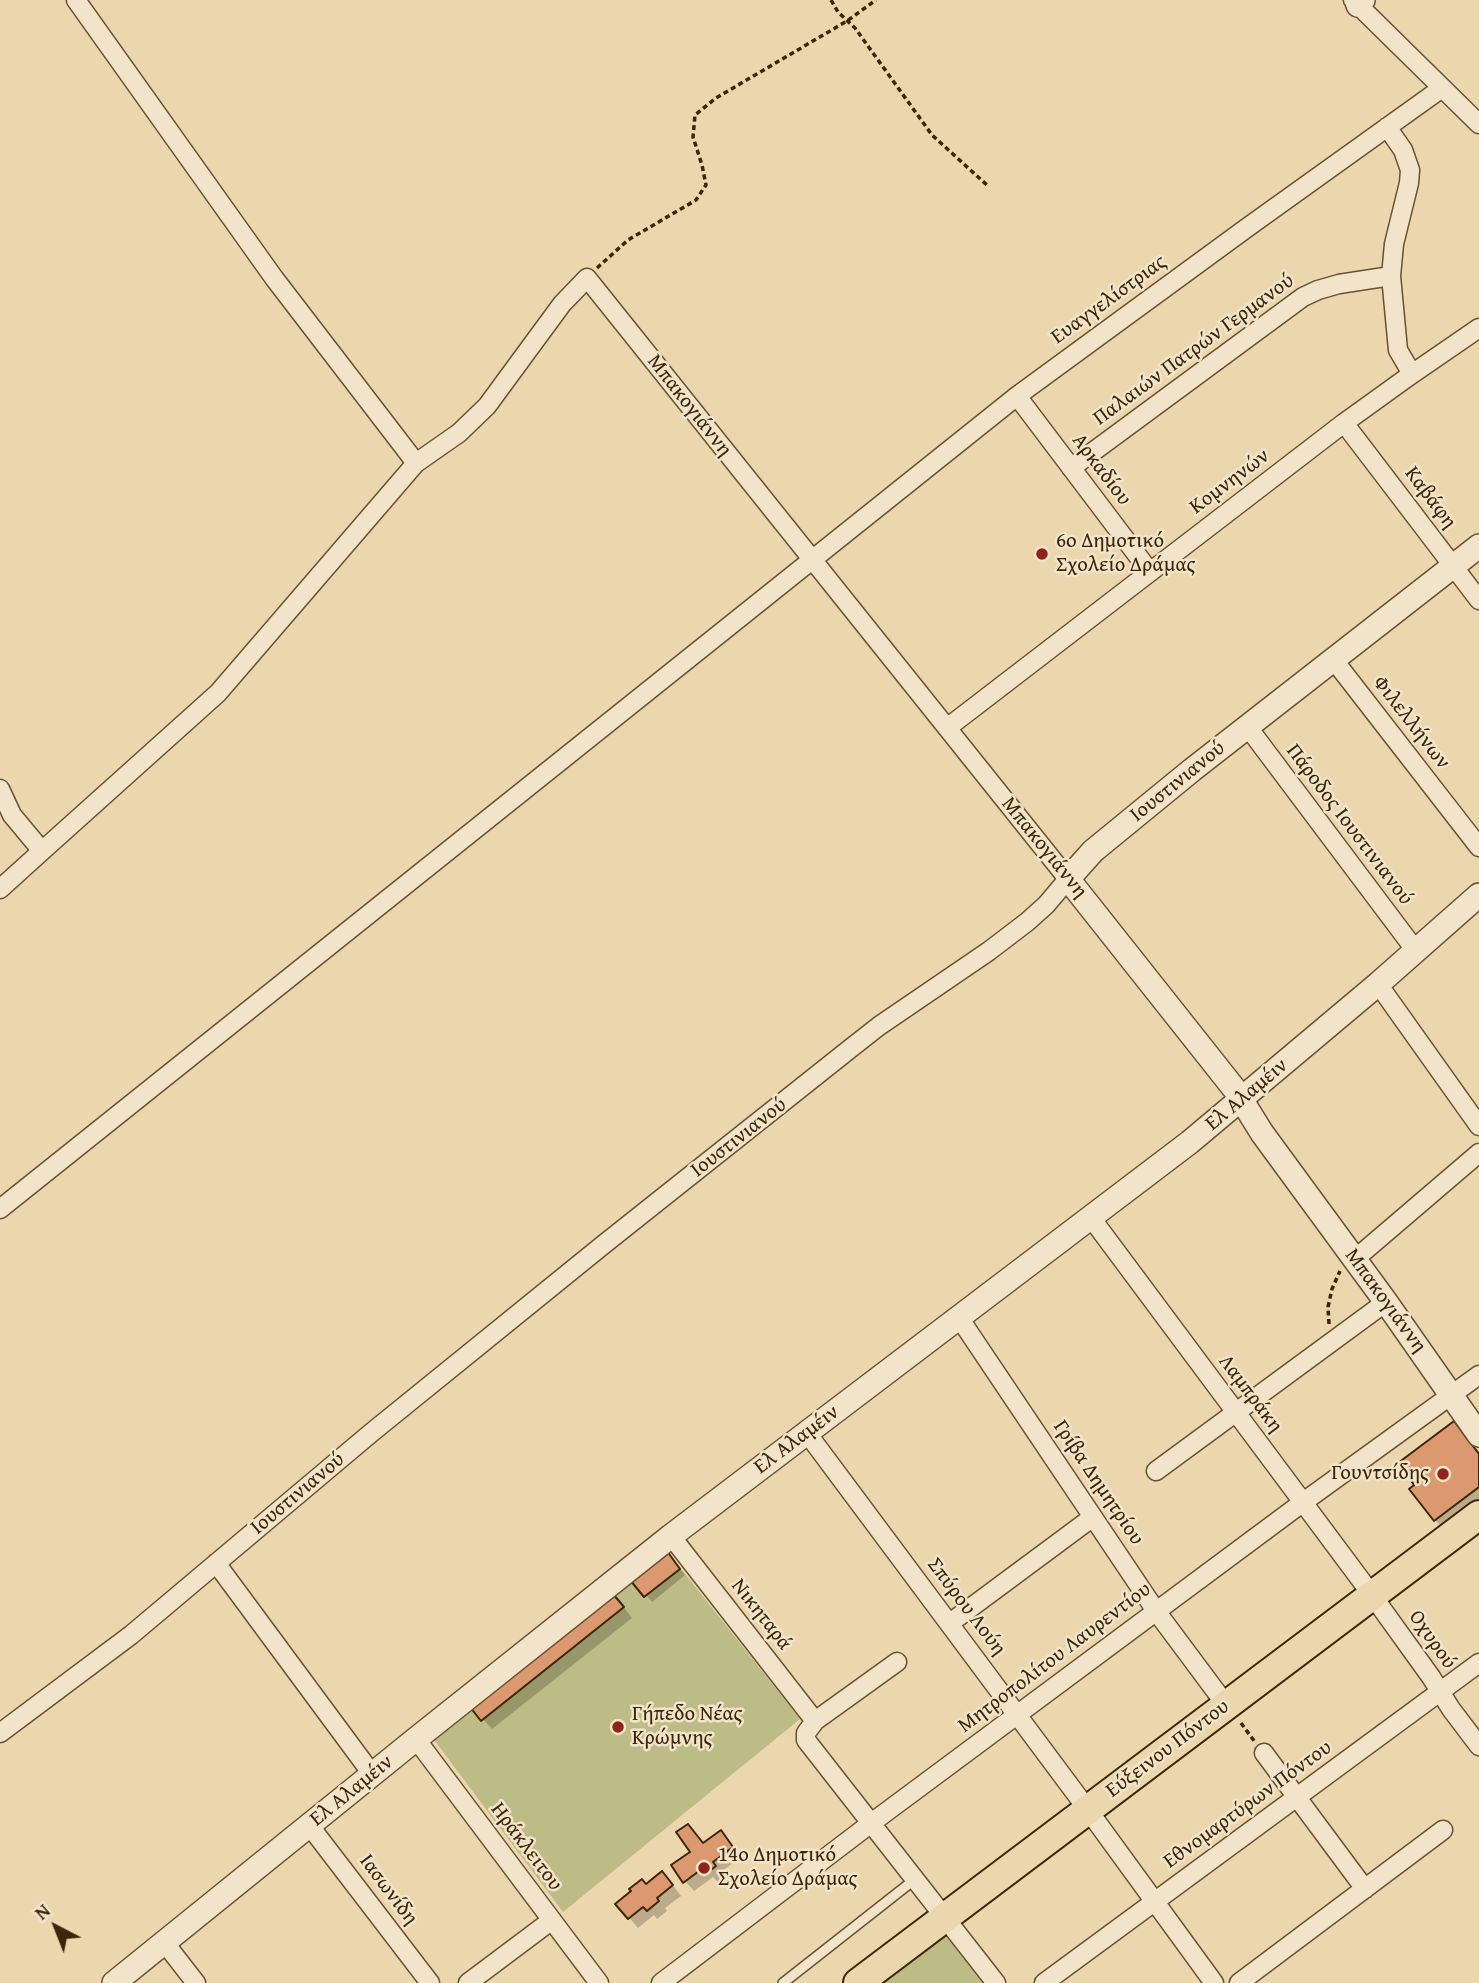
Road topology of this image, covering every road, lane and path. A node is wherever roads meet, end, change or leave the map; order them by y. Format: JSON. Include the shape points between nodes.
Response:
{"nodes":[{"id":1,"x":76,"y":0,"type":"edge"},
{"id":2,"x":831,"y":0,"type":"edge"},
{"id":3,"x":876,"y":0,"type":"edge"},
{"id":4,"x":1358,"y":2,"type":"edge"},
{"id":5,"x":847,"y":22,"type":"junction"},
{"id":6,"x":1443,"y":88,"type":"junction"},
{"id":7,"x":1476,"y":116,"type":"edge"},
{"id":8,"x":1387,"y":127,"type":"junction"},
{"id":9,"x":988,"y":186,"type":"dead end"},
{"id":10,"x":1391,"y":276,"type":"junction"},
{"id":11,"x":587,"y":278,"type":"junction"},
{"id":12,"x":1479,"y":328,"type":"edge"},
{"id":13,"x":1412,"y":374,"type":"junction"},
{"id":14,"x":1017,"y":396,"type":"junction"},
{"id":15,"x":1344,"y":424,"type":"junction"},
{"id":16,"x":416,"y":463,"type":"junction"},
{"id":17,"x":1071,"y":468,"type":"junction"},
{"id":18,"x":1479,"y":546,"type":"edge"},
{"id":19,"x":812,"y":561,"type":"junction"},
{"id":20,"x":1452,"y":566,"type":"junction"},
{"id":21,"x":1150,"y":572,"type":"junction"},
{"id":22,"x":1479,"y":600,"type":"edge"},
{"id":23,"x":1333,"y":659,"type":"junction"},
{"id":24,"x":1247,"y":726,"type":"junction"},
{"id":25,"x":947,"y":728,"type":"junction"},
{"id":26,"x":0,"y":789,"type":"edge"},
{"id":27,"x":1479,"y":847,"type":"edge"},
{"id":28,"x":42,"y":851,"type":"junction"},
{"id":29,"x":1068,"y":879,"type":"junction"},
{"id":30,"x":0,"y":889,"type":"edge"},
{"id":31,"x":1479,"y":895,"type":"edge"},
{"id":32,"x":1416,"y":951,"type":"junction"},
{"id":33,"x":1378,"y":984,"type":"junction"},
{"id":34,"x":1242,"y":1100,"type":"junction"},
{"id":35,"x":1479,"y":1126,"type":"edge"},
{"id":36,"x":1479,"y":1153,"type":"edge"},
{"id":37,"x":0,"y":1209,"type":"edge"},
{"id":38,"x":1091,"y":1219,"type":"junction"},
{"id":39,"x":1355,"y":1259,"type":"junction"},
{"id":40,"x":1386,"y":1301,"type":"junction"},
{"id":41,"x":960,"y":1319,"type":"junction"},
{"id":42,"x":1335,"y":1339,"type":"junction"},
{"id":43,"x":1479,"y":1374,"type":"edge"},
{"id":44,"x":1451,"y":1395,"type":"junction"},
{"id":45,"x":1236,"y":1412,"type":"junction"},
{"id":46,"x":807,"y":1433,"type":"junction"},
{"id":47,"x":1479,"y":1435,"type":"edge"},
{"id":48,"x":1156,"y":1471,"type":"dead end"},
{"id":49,"x":1302,"y":1503,"type":"junction"},
{"id":50,"x":1093,"y":1517,"type":"junction"},
{"id":51,"x":1477,"y":1518,"type":"edge"},
{"id":52,"x":671,"y":1536,"type":"junction"},
{"id":53,"x":216,"y":1563,"type":"junction"},
{"id":54,"x":1372,"y":1595,"type":"junction"},
{"id":55,"x":1156,"y":1611,"type":"junction"},
{"id":56,"x":950,"y":1623,"type":"junction"},
{"id":57,"x":897,"y":1662,"type":"dead end"},
{"id":58,"x":1479,"y":1663,"type":"edge"},
{"id":59,"x":1440,"y":1692,"type":"junction"},
{"id":60,"x":1226,"y":1705,"type":"junction"},
{"id":61,"x":1017,"y":1714,"type":"junction"},
{"id":62,"x":815,"y":1721,"type":"junction"},
{"id":63,"x":0,"y":1734,"type":"edge"},
{"id":64,"x":416,"y":1739,"type":"junction"},
{"id":65,"x":1479,"y":1746,"type":"edge"},
{"id":66,"x":1264,"y":1753,"type":"joint"},
{"id":67,"x":372,"y":1774,"type":"junction"},
{"id":68,"x":1297,"y":1797,"type":"junction"},
{"id":69,"x":1088,"y":1810,"type":"junction"},
{"id":70,"x":870,"y":1824,"type":"junction"},
{"id":71,"x":309,"y":1825,"type":"junction"},
{"id":72,"x":1443,"y":1830,"type":"dead end"},
{"id":73,"x":914,"y":1880,"type":"junction"},
{"id":74,"x":1365,"y":1889,"type":"junction"},
{"id":75,"x":1155,"y":1901,"type":"junction"},
{"id":76,"x":945,"y":1917,"type":"junction"},
{"id":77,"x":552,"y":1920,"type":"junction"},
{"id":78,"x":164,"y":1942,"type":"junction"},
{"id":79,"x":114,"y":1983,"type":"edge"},
{"id":80,"x":196,"y":1983,"type":"edge"},
{"id":81,"x":430,"y":1983,"type":"edge"},
{"id":82,"x":468,"y":1983,"type":"edge"},
{"id":83,"x":599,"y":1983,"type":"edge"},
{"id":84,"x":661,"y":1983,"type":"edge"},
{"id":85,"x":783,"y":1983,"type":"edge"},
{"id":86,"x":858,"y":1983,"type":"edge"},
{"id":87,"x":996,"y":1983,"type":"edge"},
{"id":88,"x":1044,"y":1983,"type":"edge"},
{"id":89,"x":1214,"y":1983,"type":"edge"},
{"id":90,"x":1239,"y":1983,"type":"edge"}],
"edges":[{"from":1,"to":16,"type":"street","via":[[274,278]]},
{"from":2,"to":5,"type":"path"},
{"from":3,"to":5,"type":"path"},
{"from":4,"to":6,"type":"street"},
{"from":5,"to":9,"type":"path","via":[[932,135]]},
{"from":5,"to":11,"type":"path","via":[[716,97],[695,115],[693,137],[706,186],[696,200],[628,240]]},
{"from":6,"to":7,"type":"street"},
{"from":6,"to":8,"type":"street","name":"Ευαγγελίστριας"},
{"from":8,"to":10,"type":"street","via":[[1405,155],[1410,176]]},
{"from":8,"to":14,"type":"street","name":"Ευαγγελίστριας"},
{"from":10,"to":13,"type":"street","via":[[1398,350]]},
{"from":10,"to":17,"type":"street","name":"Παλαιών Πατρών Γερμανού","via":[[1339,284],[1303,297]]},
{"from":11,"to":16,"type":"street","via":[[562,303],[477,417]]},
{"from":11,"to":19,"type":"street","name":"Μπακογιάννη"},
{"from":12,"to":13,"type":"street","name":"Κομνηνών"},
{"from":13,"to":15,"type":"street","name":"Κομνηνών"},
{"from":14,"to":17,"type":"street","name":"Αρκαδίου"},
{"from":14,"to":19,"type":"street","name":"Ευαγγελίστριας"},
{"from":15,"to":20,"type":"street","name":"Καβάφη"},
{"from":15,"to":21,"type":"street","name":"Κομνηνών"},
{"from":16,"to":28,"type":"street","via":[[218,693]]},
{"from":17,"to":21,"type":"street","name":"Αρκαδίου"},
{"from":18,"to":20,"type":"street","name":"Ιουστινιανού"},
{"from":19,"to":25,"type":"street","name":"Μπακογιάννη"},
{"from":19,"to":37,"type":"street","name":"Ευαγγελίστριας"},
{"from":20,"to":22,"type":"street","name":"Καβάφη"},
{"from":20,"to":23,"type":"street","name":"Ιουστινιανού"},
{"from":21,"to":25,"type":"street","name":"Κομνηνών"},
{"from":23,"to":24,"type":"street","name":"Ιουστινιανού"},
{"from":23,"to":27,"type":"street","name":"Φιλελλήνων"},
{"from":24,"to":29,"type":"street","name":"Ιουστινιανού","via":[[1093,851]]},
{"from":24,"to":32,"type":"street","name":"Πάροδος Ιουστινιανού"},
{"from":25,"to":29,"type":"street","name":"Μπακογιάννη"},
{"from":26,"to":28,"type":"street","via":[[12,815]]},
{"from":28,"to":30,"type":"street"},
{"from":29,"to":34,"type":"street","name":"Μπακογιάννη"},
{"from":29,"to":53,"type":"street","name":"Ιουστινιανού","via":[[1027,922],[841,1056]]},
{"from":31,"to":32,"type":"street","name":"Ελ Αλαμέιν"},
{"from":32,"to":33,"type":"street","name":"Ελ Αλαμέιν"},
{"from":33,"to":34,"type":"street","name":"Ελ Αλαμέιν"},
{"from":33,"to":35,"type":"street"},
{"from":34,"to":38,"type":"street","name":"Ελ Αλαμέιν"},
{"from":34,"to":39,"type":"street","name":"Μπακογιάννη"},
{"from":36,"to":39,"type":"street"},
{"from":38,"to":41,"type":"street","name":"Ελ Αλαμέιν"},
{"from":38,"to":45,"type":"street","name":"Λαμπράκη"},
{"from":39,"to":40,"type":"street","name":"Μπακογιάννη"},
{"from":39,"to":42,"type":"path","via":[[1337,1275],[1332,1289],[1328,1318]]},
{"from":40,"to":42,"type":"street"},
{"from":40,"to":44,"type":"street","name":"Μπακογιάννη"},
{"from":41,"to":46,"type":"street","name":"Ελ Αλαμέιν"},
{"from":41,"to":50,"type":"street","name":"Γρίβα Δημητρίου"},
{"from":42,"to":45,"type":"street"},
{"from":43,"to":44,"type":"street","name":"Μητροπολίτου Λαυρεντίου"},
{"from":44,"to":47,"type":"street","name":"Μπακογιάννη"},
{"from":44,"to":49,"type":"street","name":"Μητροπολίτου Λαυρεντίου"},
{"from":45,"to":48,"type":"street"},
{"from":45,"to":49,"type":"street","name":"Λαμπράκη"},
{"from":46,"to":52,"type":"street","name":"Ελ Αλαμέιν"},
{"from":46,"to":56,"type":"street","name":"Σπύρου Λούη"},
{"from":49,"to":54,"type":"street","name":"Λαμπράκη"},
{"from":49,"to":55,"type":"street","name":"Μητροπολίτου Λαυρεντίου"},
{"from":50,"to":55,"type":"street","name":"Γρίβα Δημητρίου"},
{"from":50,"to":56,"type":"street"},
{"from":51,"to":54,"type":"main road","name":"Εύξεινου Πόντου"},
{"from":52,"to":62,"type":"street","name":"Νικηταρά"},
{"from":52,"to":64,"type":"street","name":"Ελ Αλαμέιν"},
{"from":53,"to":63,"type":"street","name":"Ιουστινιανού"},
{"from":53,"to":67,"type":"street"},
{"from":54,"to":59,"type":"street","name":"Οχυρού"},
{"from":54,"to":60,"type":"main road","name":"Εύξεινου Πόντου"},
{"from":55,"to":60,"type":"street","name":"Γρίβα Δημητρίου"},
{"from":55,"to":61,"type":"street","name":"Μητροπολίτου Λαυρεντίου"},
{"from":56,"to":61,"type":"street","name":"Σπύρου Λούη"},
{"from":57,"to":62,"type":"street"},
{"from":58,"to":59,"type":"street","name":"Εθνομαρτύρων Πόντου"},
{"from":59,"to":65,"type":"street","name":"Οχυρού"},
{"from":59,"to":68,"type":"street","name":"Εθνομαρτύρων Πόντου"},
{"from":60,"to":66,"type":"path"},
{"from":60,"to":69,"type":"main road","name":"Εύξεινου Πόντου"},
{"from":61,"to":69,"type":"street","name":"Σπύρου Λούη"},
{"from":61,"to":70,"type":"street","name":"Μητροπολίτου Λαυρεντίου"},
{"from":62,"to":70,"type":"street","via":[[805,1737]]},
{"from":64,"to":67,"type":"street","name":"Ελ Αλαμέιν"},
{"from":64,"to":77,"type":"street","name":"Ηράκλειτου"},
{"from":66,"to":68,"type":"street"},
{"from":67,"to":71,"type":"street","name":"Ελ Αλαμέιν"},
{"from":68,"to":74,"type":"street"},
{"from":68,"to":75,"type":"street","name":"Εθνομαρτύρων Πόντου"},
{"from":69,"to":75,"type":"street","name":"Σπύρου Λούη"},
{"from":69,"to":76,"type":"main road","name":"Εύξεινου Πόντου"},
{"from":70,"to":73,"type":"street"},
{"from":70,"to":84,"type":"street","name":"Μητροπολίτου Λαυρεντίου"},
{"from":71,"to":78,"type":"street","name":"Ελ Αλαμέιν"},
{"from":71,"to":81,"type":"street","name":"Ιασωνίδη"},
{"from":72,"to":74,"type":"street"},
{"from":73,"to":76,"type":"street"},
{"from":73,"to":85,"type":"lane"},
{"from":74,"to":90,"type":"street"},
{"from":75,"to":88,"type":"street","name":"Εθνομαρτύρων Πόντου"},
{"from":75,"to":89,"type":"street","name":"Σπύρου Λούη"},
{"from":76,"to":86,"type":"main road","name":"Εύξεινου Πόντου"},
{"from":76,"to":87,"type":"street"},
{"from":77,"to":82,"type":"street"},
{"from":77,"to":83,"type":"street","name":"Ηράκλειτου"},
{"from":78,"to":79,"type":"street","name":"Ελ Αλαμέιν"},
{"from":78,"to":80,"type":"street"}]}
